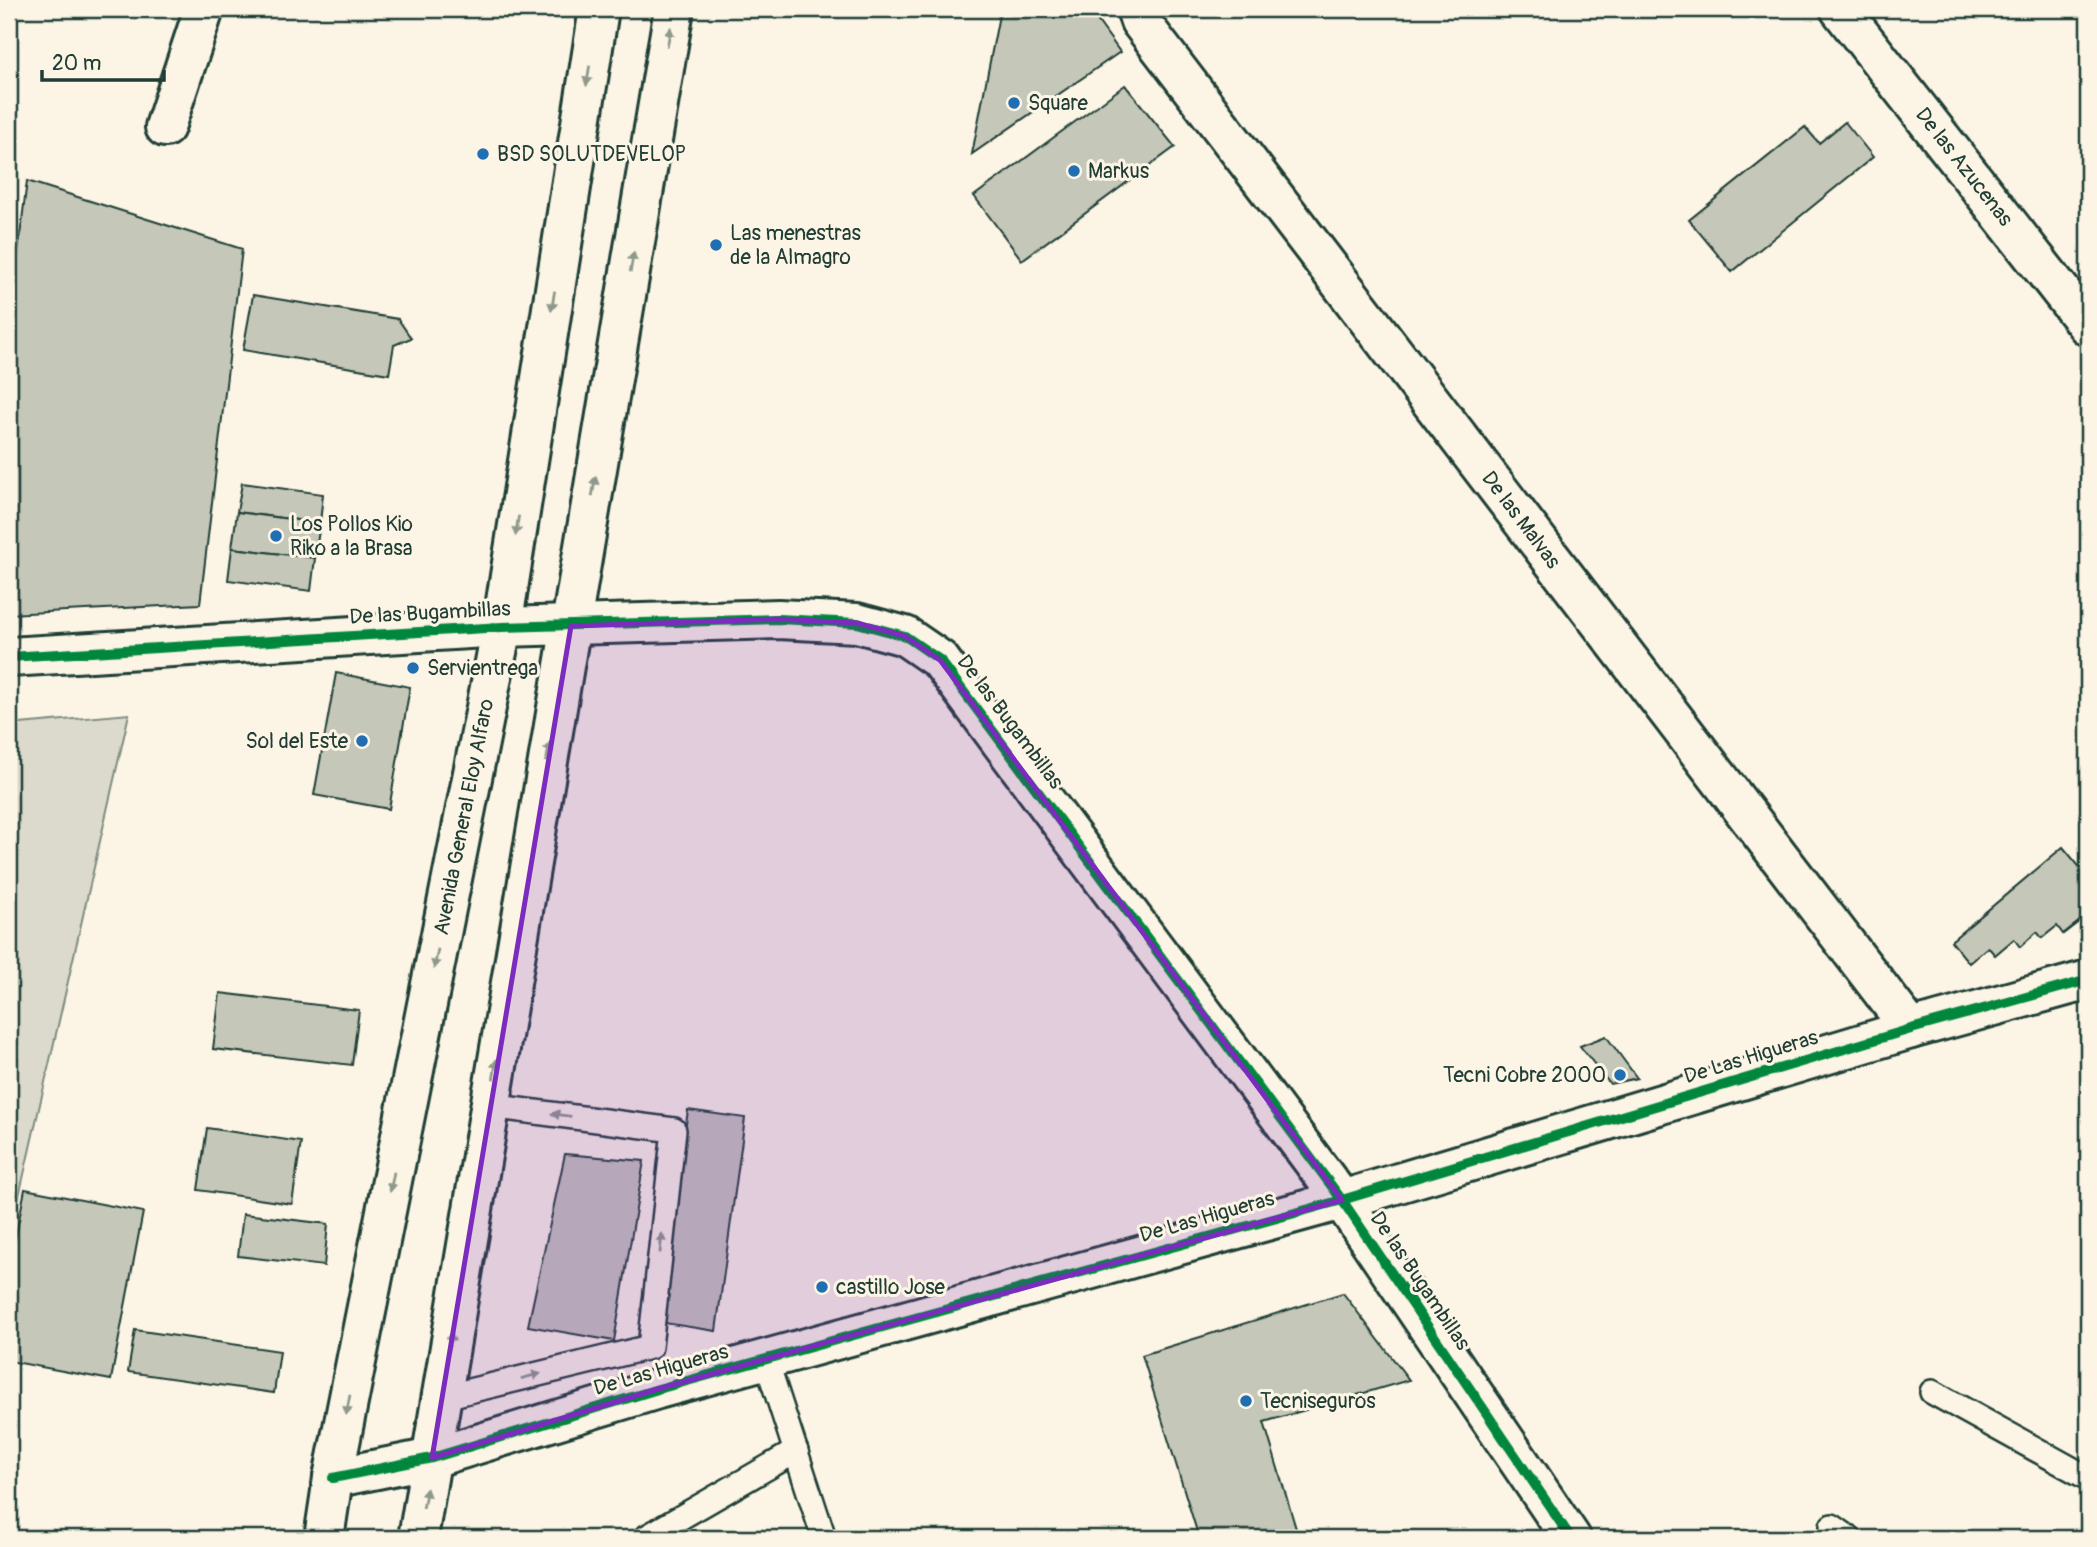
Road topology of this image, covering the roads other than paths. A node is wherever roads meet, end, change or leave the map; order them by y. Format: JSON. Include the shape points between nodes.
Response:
{"nodes":[{"id":1,"x":204,"y":9,"type":"edge"},
{"id":2,"x":599,"y":9,"type":"edge"},
{"id":3,"x":674,"y":9,"type":"edge"},
{"id":4,"x":1136,"y":9,"type":"edge"},
{"id":5,"x":1840,"y":9,"type":"edge"},
{"id":6,"x":165,"y":127,"type":"dead end"},
{"id":7,"x":2088,"y":326,"type":"edge"},
{"id":8,"x":571,"y":626,"type":"junction"},
{"id":9,"x":502,"y":627,"type":"junction"},
{"id":10,"x":9,"y":657,"type":"edge"},
{"id":11,"x":2088,"y":980,"type":"edge"},
{"id":12,"x":1911,"y":1029,"type":"junction"},
{"id":13,"x":489,"y":1106,"type":"junction"},
{"id":14,"x":1342,"y":1200,"type":"junction"},
{"id":15,"x":650,"y":1347,"type":"junction"},
{"id":16,"x":766,"y":1360,"type":"junction"},
{"id":17,"x":658,"y":1389,"type":"junction"},
{"id":18,"x":1932,"y":1392,"type":"dead end"},
{"id":19,"x":440,"y":1398,"type":"junction"},
{"id":20,"x":796,"y":1451,"type":"junction"},
{"id":21,"x":432,"y":1458,"type":"junction"},
{"id":22,"x":333,"y":1478,"type":"junction"},
{"id":23,"x":2088,"y":1478,"type":"edge"},
{"id":24,"x":324,"y":1538,"type":"edge"},
{"id":25,"x":418,"y":1538,"type":"edge"},
{"id":26,"x":645,"y":1538,"type":"edge"},
{"id":27,"x":824,"y":1538,"type":"edge"},
{"id":28,"x":1571,"y":1538,"type":"edge"}],
"edges":[{"from":1,"to":6,"type":"street"},
{"from":2,"to":9,"type":"street","name":"Avenida General Eloy Alfaro","one_way":true},
{"from":8,"to":3,"type":"street","one_way":true},
{"from":4,"to":12,"type":"street","name":"De las Malvas","via":[[1140,21]]},
{"from":5,"to":7,"type":"street","name":"De las Azucenas"},
{"from":8,"to":9,"type":"street","name":"De las Bugambillas"},
{"from":13,"to":8,"type":"street","one_way":true},
{"from":8,"to":14,"type":"street","name":"De las Bugambillas","via":[[778,619],[857,623],[905,636],[940,660]]},
{"from":9,"to":10,"type":"street","name":"De las Bugambillas"},
{"from":9,"to":22,"type":"street","name":"Avenida General Eloy Alfaro","one_way":true},
{"from":11,"to":12,"type":"street","name":"De Las Higueras"},
{"from":12,"to":14,"type":"street","name":"De Las Higueras"},
{"from":15,"to":13,"type":"lane","one_way":true,"via":[[674,1130]]},
{"from":19,"to":13,"type":"street","one_way":true},
{"from":14,"to":16,"type":"street","name":"De Las Higueras"},
{"from":14,"to":28,"type":"street","name":"De las Bugambillas"},
{"from":15,"to":17,"type":"lane"},
{"from":19,"to":15,"type":"lane","one_way":true},
{"from":16,"to":17,"type":"street","name":"De Las Higueras"},
{"from":16,"to":20,"type":"lane"},
{"from":17,"to":21,"type":"street","name":"De Las Higueras"},
{"from":18,"to":23,"type":"lane"},
{"from":19,"to":21,"type":"street"},
{"from":20,"to":26,"type":"lane"},
{"from":20,"to":27,"type":"lane"},
{"from":21,"to":22,"type":"street","name":"De Las Higueras"},
{"from":25,"to":21,"type":"street","one_way":true},
{"from":22,"to":24,"type":"street","name":"Avenida General Eloy Alfaro"}]}
